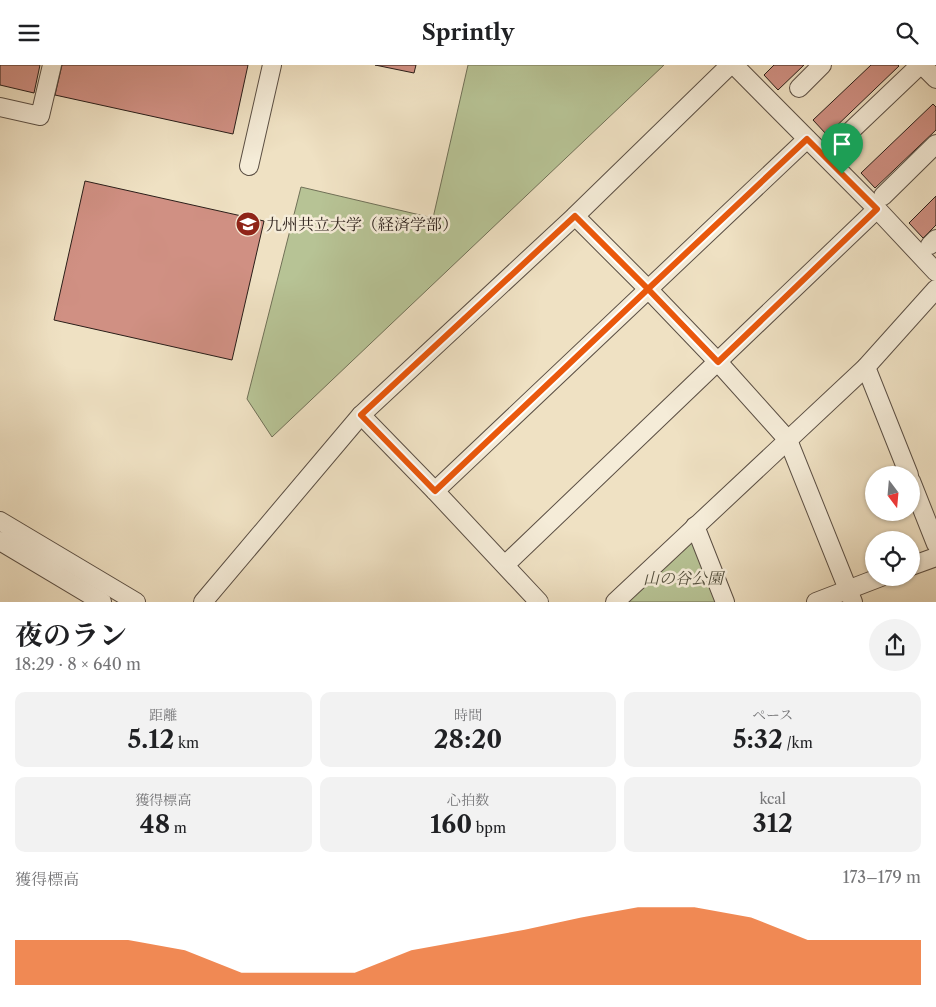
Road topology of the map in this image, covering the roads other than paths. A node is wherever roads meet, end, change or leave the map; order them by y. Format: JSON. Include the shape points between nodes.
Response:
{"nodes":[{"id":1,"x":52,"y":65,"type":"edge"},
{"id":2,"x":272,"y":65,"type":"edge"},
{"id":3,"x":730,"y":65,"type":"edge"},
{"id":4,"x":734,"y":65,"type":"edge"},
{"id":5,"x":822,"y":65,"type":"edge"},
{"id":6,"x":921,"y":65,"type":"edge"},
{"id":7,"x":936,"y":79,"type":"edge"},
{"id":8,"x":798,"y":87,"type":"dead end"},
{"id":9,"x":0,"y":107,"type":"edge"},
{"id":10,"x":807,"y":139,"type":"junction"},
{"id":11,"x":837,"y":144,"type":"dead end"},
{"id":12,"x":936,"y":144,"type":"edge"},
{"id":13,"x":249,"y":166,"type":"dead end"},
{"id":14,"x":880,"y":203,"type":"junction"},
{"id":15,"x":575,"y":216,"type":"junction"},
{"id":16,"x":936,"y":272,"type":"edge"},
{"id":17,"x":648,"y":289,"type":"junction"},
{"id":18,"x":936,"y":289,"type":"edge"},
{"id":19,"x":718,"y":362,"type":"junction"},
{"id":20,"x":866,"y":367,"type":"junction"},
{"id":21,"x":361,"y":415,"type":"junction"},
{"id":22,"x":788,"y":440,"type":"junction"},
{"id":23,"x":905,"y":466,"type":"edge"},
{"id":24,"x":435,"y":491,"type":"junction"},
{"id":25,"x":920,"y":504,"type":"edge"},
{"id":26,"x":0,"y":521,"type":"edge"},
{"id":27,"x":695,"y":526,"type":"junction"},
{"id":28,"x":0,"y":541,"type":"edge"},
{"id":29,"x":936,"y":544,"type":"edge"},
{"id":30,"x":936,"y":557,"type":"edge"},
{"id":31,"x":920,"y":563,"type":"edge"},
{"id":32,"x":505,"y":565,"type":"junction"},
{"id":33,"x":867,"y":586,"type":"edge"},
{"id":34,"x":851,"y":596,"type":"edge"},
{"id":35,"x":102,"y":602,"type":"edge"},
{"id":36,"x":136,"y":602,"type":"edge"},
{"id":37,"x":203,"y":602,"type":"edge"},
{"id":38,"x":539,"y":602,"type":"edge"},
{"id":39,"x":616,"y":602,"type":"edge"},
{"id":40,"x":725,"y":602,"type":"edge"},
{"id":41,"x":816,"y":602,"type":"edge"}],
"edges":[{"from":1,"to":9,"type":"street","via":[[40,116]]},
{"from":2,"to":13,"type":"street"},
{"from":3,"to":15,"type":"street"},
{"from":4,"to":10,"type":"street"},
{"from":5,"to":8,"type":"street"},
{"from":6,"to":7,"type":"street"},
{"from":6,"to":11,"type":"street"},
{"from":10,"to":14,"type":"street"},
{"from":10,"to":17,"type":"street"},
{"from":12,"to":14,"type":"street"},
{"from":14,"to":16,"type":"street"},
{"from":14,"to":19,"type":"street"},
{"from":15,"to":17,"type":"street"},
{"from":15,"to":21,"type":"street"},
{"from":17,"to":19,"type":"street"},
{"from":17,"to":24,"type":"street"},
{"from":18,"to":20,"type":"street"},
{"from":19,"to":22,"type":"street"},
{"from":19,"to":32,"type":"street"},
{"from":20,"to":22,"type":"street"},
{"from":20,"to":23,"type":"street"},
{"from":21,"to":24,"type":"street"},
{"from":21,"to":37,"type":"street"},
{"from":22,"to":27,"type":"street"},
{"from":22,"to":34,"type":"street"},
{"from":24,"to":32,"type":"street"},
{"from":25,"to":29,"type":"street"},
{"from":26,"to":36,"type":"street"},
{"from":27,"to":39,"type":"street"},
{"from":27,"to":40,"type":"street"},
{"from":28,"to":35,"type":"street"},
{"from":30,"to":31,"type":"street"},
{"from":32,"to":38,"type":"street"},
{"from":33,"to":34,"type":"street"},
{"from":34,"to":41,"type":"street"}]}
